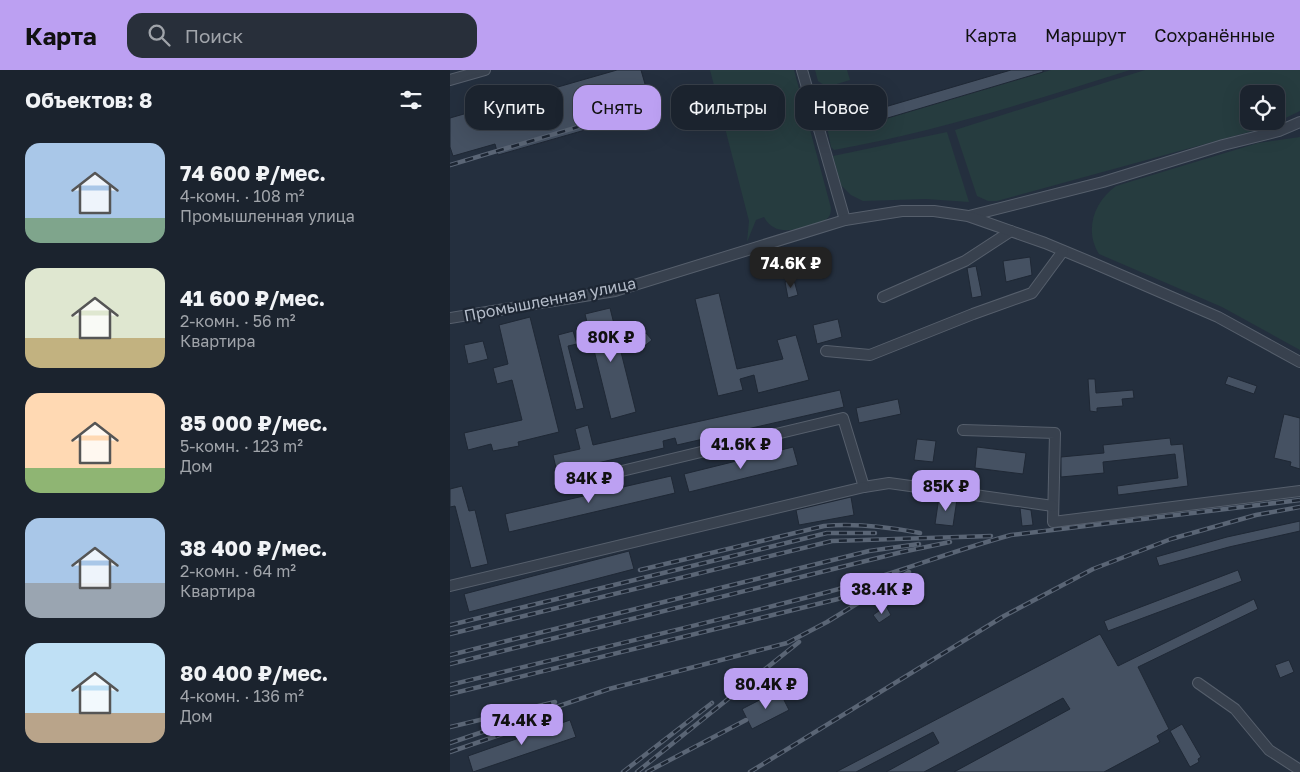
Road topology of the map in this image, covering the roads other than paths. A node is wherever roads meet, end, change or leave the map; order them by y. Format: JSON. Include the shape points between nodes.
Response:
{"nodes":[{"id":1,"x":485,"y":70,"type":"edge"},
{"id":2,"x":802,"y":70,"type":"edge"},
{"id":3,"x":450,"y":80,"type":"edge"},
{"id":4,"x":1300,"y":122,"type":"edge"},
{"id":5,"x":1300,"y":130,"type":"edge"},
{"id":6,"x":1278,"y":131,"type":"junction"},
{"id":7,"x":968,"y":216,"type":"junction"},
{"id":8,"x":845,"y":220,"type":"junction"},
{"id":9,"x":1011,"y":231,"type":"junction"},
{"id":10,"x":1063,"y":251,"type":"junction"},
{"id":11,"x":883,"y":297,"type":"dead end"},
{"id":12,"x":450,"y":318,"type":"edge"},
{"id":13,"x":826,"y":351,"type":"dead end"},
{"id":14,"x":1300,"y":362,"type":"edge"},
{"id":15,"x":963,"y":430,"type":"dead end"},
{"id":16,"x":602,"y":476,"type":"dead end"},
{"id":17,"x":864,"y":487,"type":"junction"},
{"id":18,"x":1300,"y":491,"type":"edge"},
{"id":19,"x":1053,"y":506,"type":"junction"},
{"id":20,"x":450,"y":586,"type":"edge"},
{"id":21,"x":1198,"y":683,"type":"dead end"},
{"id":22,"x":1300,"y":770,"type":"edge"}],
"edges":[{"from":1,"to":3,"type":"street"},
{"from":2,"to":8,"type":"street"},
{"from":4,"to":6,"type":"street"},
{"from":5,"to":6,"type":"street"},
{"from":6,"to":7,"type":"street","via":[[1103,182]]},
{"from":7,"to":8,"type":"street","name":"Промышленная улица","via":[[918,210]]},
{"from":7,"to":9,"type":"street"},
{"from":8,"to":12,"type":"street","name":"Промышленная улица","via":[[615,290]]},
{"from":9,"to":10,"type":"street"},
{"from":9,"to":11,"type":"street","via":[[965,261]]},
{"from":10,"to":13,"type":"street","via":[[1032,293],[870,355]]},
{"from":10,"to":14,"type":"street","via":[[1218,317]]},
{"from":15,"to":19,"type":"street","via":[[1055,432]]},
{"from":16,"to":17,"type":"street","via":[[843,418]]},
{"from":17,"to":19,"type":"street","via":[[889,483]]},
{"from":17,"to":20,"type":"street"},
{"from":18,"to":19,"type":"street","via":[[1053,522]]},
{"from":21,"to":22,"type":"street","via":[[1235,709],[1269,750]]}]}
